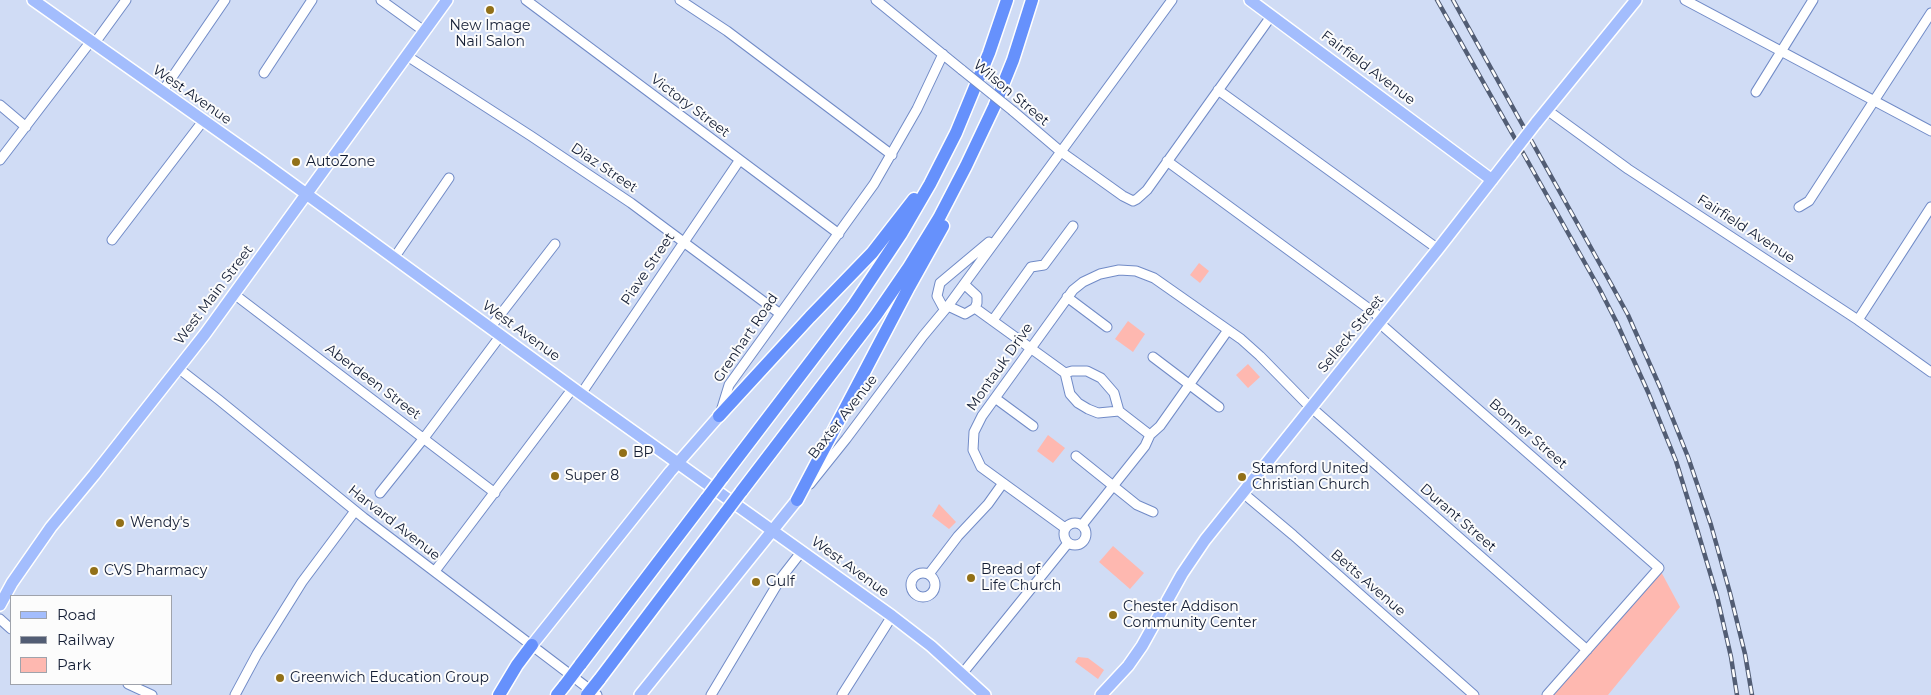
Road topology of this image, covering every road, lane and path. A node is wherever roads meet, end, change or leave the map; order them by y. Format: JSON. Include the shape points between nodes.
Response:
{"nodes":[{"id":1,"x":33,"y":0,"type":"edge"},
{"id":2,"x":126,"y":0,"type":"edge"},
{"id":3,"x":224,"y":0,"type":"edge"},
{"id":4,"x":312,"y":0,"type":"edge"},
{"id":5,"x":381,"y":0,"type":"edge"},
{"id":6,"x":447,"y":0,"type":"edge"},
{"id":7,"x":526,"y":0,"type":"edge"},
{"id":8,"x":680,"y":0,"type":"edge"},
{"id":9,"x":1007,"y":0,"type":"edge"},
{"id":10,"x":1032,"y":0,"type":"edge"},
{"id":11,"x":1172,"y":0,"type":"edge"},
{"id":12,"x":1250,"y":0,"type":"edge"},
{"id":13,"x":1636,"y":0,"type":"edge"},
{"id":14,"x":1684,"y":0,"type":"edge"},
{"id":15,"x":1813,"y":0,"type":"edge"},
{"id":16,"x":881,"y":1,"type":"edge"},
{"id":17,"x":1931,"y":13,"type":"edge"},
{"id":18,"x":1272,"y":15,"type":"junction"},
{"id":19,"x":424,"y":31,"type":"junction"},
{"id":20,"x":92,"y":43,"type":"junction"},
{"id":21,"x":1781,"y":52,"type":"junction"},
{"id":22,"x":943,"y":54,"type":"junction"},
{"id":23,"x":407,"y":56,"type":"junction"},
{"id":24,"x":264,"y":73,"type":"dead end"},
{"id":25,"x":1218,"y":90,"type":"junction"},
{"id":26,"x":162,"y":92,"type":"junction"},
{"id":27,"x":1756,"y":92,"type":"dead end"},
{"id":28,"x":1874,"y":101,"type":"junction"},
{"id":29,"x":0,"y":105,"type":"edge"},
{"id":30,"x":1546,"y":110,"type":"junction"},
{"id":31,"x":203,"y":121,"type":"junction"},
{"id":32,"x":26,"y":127,"type":"junction"},
{"id":33,"x":1931,"y":131,"type":"edge"},
{"id":34,"x":979,"y":140,"type":"junction"},
{"id":35,"x":1060,"y":151,"type":"junction"},
{"id":36,"x":892,"y":155,"type":"junction"},
{"id":37,"x":943,"y":159,"type":"junction"},
{"id":38,"x":0,"y":160,"type":"edge"},
{"id":39,"x":739,"y":161,"type":"junction"},
{"id":40,"x":1168,"y":161,"type":"junction"},
{"id":41,"x":449,"y":178,"type":"dead end"},
{"id":42,"x":1492,"y":180,"type":"junction"},
{"id":43,"x":307,"y":195,"type":"junction"},
{"id":44,"x":1799,"y":207,"type":"dead end"},
{"id":45,"x":1931,"y":207,"type":"edge"},
{"id":46,"x":1008,"y":222,"type":"junction"},
{"id":47,"x":1073,"y":226,"type":"dead end"},
{"id":48,"x":839,"y":234,"type":"junction"},
{"id":49,"x":112,"y":240,"type":"dead end"},
{"id":50,"x":684,"y":242,"type":"junction"},
{"id":51,"x":555,"y":244,"type":"dead end"},
{"id":52,"x":1438,"y":249,"type":"junction"},
{"id":53,"x":394,"y":258,"type":"junction"},
{"id":54,"x":1083,"y":282,"type":"joint"},
{"id":55,"x":964,"y":284,"type":"junction"},
{"id":56,"x":234,"y":294,"type":"junction"},
{"id":57,"x":1067,"y":297,"type":"junction"},
{"id":58,"x":946,"y":308,"type":"junction"},
{"id":59,"x":975,"y":308,"type":"junction"},
{"id":60,"x":779,"y":313,"type":"junction"},
{"id":61,"x":993,"y":320,"type":"junction"},
{"id":62,"x":1858,"y":320,"type":"junction"},
{"id":63,"x":1380,"y":321,"type":"junction"},
{"id":64,"x":1107,"y":327,"type":"dead end"},
{"id":65,"x":490,"y":328,"type":"junction"},
{"id":66,"x":1228,"y":330,"type":"junction"},
{"id":67,"x":501,"y":335,"type":"junction"},
{"id":68,"x":1030,"y":348,"type":"junction"},
{"id":69,"x":1153,"y":357,"type":"dead end"},
{"id":70,"x":178,"y":368,"type":"junction"},
{"id":71,"x":1931,"y":372,"type":"edge"},
{"id":72,"x":1065,"y":373,"type":"junction"},
{"id":73,"x":1190,"y":385,"type":"junction"},
{"id":74,"x":577,"y":391,"type":"junction"},
{"id":75,"x":995,"y":398,"type":"junction"},
{"id":76,"x":1220,"y":407,"type":"dead end"},
{"id":77,"x":1311,"y":407,"type":"junction"},
{"id":78,"x":1119,"y":411,"type":"junction"},
{"id":79,"x":719,"y":416,"type":"junction"},
{"id":80,"x":1033,"y":426,"type":"dead end"},
{"id":81,"x":1150,"y":435,"type":"junction"},
{"id":82,"x":424,"y":438,"type":"junction"},
{"id":83,"x":1076,"y":456,"type":"dead end"},
{"id":84,"x":678,"y":464,"type":"junction"},
{"id":85,"x":1003,"y":483,"type":"junction"},
{"id":86,"x":1113,"y":486,"type":"junction"},
{"id":87,"x":380,"y":493,"type":"dead end"},
{"id":88,"x":495,"y":493,"type":"junction"},
{"id":89,"x":1243,"y":494,"type":"junction"},
{"id":90,"x":797,"y":500,"type":"junction"},
{"id":91,"x":355,"y":511,"type":"junction"},
{"id":92,"x":1153,"y":512,"type":"dead end"},
{"id":93,"x":1082,"y":525,"type":"junction"},
{"id":94,"x":1065,"y":528,"type":"junction"},
{"id":95,"x":772,"y":529,"type":"junction"},
{"id":96,"x":1068,"y":543,"type":"junction"},
{"id":97,"x":802,"y":551,"type":"junction"},
{"id":98,"x":435,"y":571,"type":"junction"},
{"id":99,"x":929,"y":574,"type":"dead end"},
{"id":100,"x":0,"y":605,"type":"edge"},
{"id":101,"x":892,"y":616,"type":"junction"},
{"id":102,"x":0,"y":619,"type":"edge"},
{"id":103,"x":10,"y":627,"type":"edge"},
{"id":104,"x":532,"y":645,"type":"junction"},
{"id":105,"x":1587,"y":650,"type":"junction"},
{"id":106,"x":962,"y":674,"type":"junction"},
{"id":107,"x":130,"y":685,"type":"edge"},
{"id":108,"x":561,"y":690,"type":"edge"},
{"id":109,"x":152,"y":695,"type":"edge"},
{"id":110,"x":235,"y":695,"type":"edge"},
{"id":111,"x":500,"y":695,"type":"edge"},
{"id":112,"x":587,"y":695,"type":"edge"},
{"id":113,"x":597,"y":695,"type":"edge"},
{"id":114,"x":640,"y":695,"type":"edge"},
{"id":115,"x":711,"y":695,"type":"edge"},
{"id":116,"x":842,"y":695,"type":"edge"},
{"id":117,"x":985,"y":695,"type":"edge"},
{"id":118,"x":1101,"y":695,"type":"edge"},
{"id":119,"x":1474,"y":695,"type":"edge"},
{"id":120,"x":1547,"y":695,"type":"edge"}],
"edges":[{"from":1,"to":20,"type":"main road","name":"West Avenue"},
{"from":2,"to":20,"type":"street"},
{"from":3,"to":26,"type":"street"},
{"from":4,"to":24,"type":"street"},
{"from":5,"to":19,"type":"street"},
{"from":6,"to":19,"type":"main road","name":"West Main Street"},
{"from":7,"to":39,"type":"street","name":"Victory Street"},
{"from":8,"to":36,"type":"street","via":[[727,31]]},
{"from":9,"to":37,"type":"highway","via":[[968,107]]},
{"from":10,"to":34,"type":"highway","via":[[1012,60]]},
{"from":11,"to":35,"type":"street","name":"Baxter Avenue"},
{"from":12,"to":18,"type":"main road","name":"Fairfield Avenue"},
{"from":13,"to":30,"type":"main road","name":"Selleck Street"},
{"from":14,"to":21,"type":"street"},
{"from":15,"to":21,"type":"street"},
{"from":16,"to":22,"type":"street","name":"Wilson Street"},
{"from":17,"to":28,"type":"street"},
{"from":18,"to":25,"type":"street"},
{"from":18,"to":42,"type":"main road","name":"Fairfield Avenue"},
{"from":19,"to":23,"type":"main road","name":"West Main Street"},
{"from":20,"to":26,"type":"main road","name":"West Avenue"},
{"from":20,"to":32,"type":"street"},
{"from":21,"to":27,"type":"street"},
{"from":21,"to":28,"type":"street"},
{"from":22,"to":35,"type":"street","name":"Wilson Street","bridge":true},
{"from":22,"to":36,"type":"street","name":"Grenhart Road"},
{"from":23,"to":43,"type":"main road","name":"West Main Street"},
{"from":23,"to":50,"type":"street","name":"Diaz Street","via":[[631,203]]},
{"from":25,"to":40,"type":"street"},
{"from":25,"to":52,"type":"street"},
{"from":26,"to":31,"type":"main road","name":"West Avenue"},
{"from":28,"to":33,"type":"street"},
{"from":28,"to":44,"type":"street","via":[[1810,201]]},
{"from":29,"to":32,"type":"street"},
{"from":30,"to":42,"type":"main road","name":"Selleck Street","bridge":true},
{"from":30,"to":62,"type":"street","name":"Fairfield Avenue","via":[[1628,169]]},
{"from":31,"to":43,"type":"main road","name":"West Avenue"},
{"from":31,"to":49,"type":"street"},
{"from":32,"to":38,"type":"street"},
{"from":34,"to":90,"type":"highway","via":[[938,235]]},
{"from":34,"to":112,"type":"highway","bridge":true,"via":[[939,218],[892,292]]},
{"from":35,"to":40,"type":"street","name":"Wilson Street","via":[[1133,201],[1141,196]]},
{"from":35,"to":46,"type":"street","name":"Baxter Avenue"},
{"from":36,"to":48,"type":"street","name":"Grenhart Road"},
{"from":37,"to":79,"type":"highway","via":[[872,253]]},
{"from":37,"to":108,"type":"highway","bridge":true,"via":[[870,282]]},
{"from":39,"to":48,"type":"street","name":"Victory Street"},
{"from":39,"to":50,"type":"street","name":"Piave Street"},
{"from":40,"to":63,"type":"street","name":"Bonner Street","via":[[1339,286],[1376,314]]},
{"from":41,"to":53,"type":"street"},
{"from":42,"to":52,"type":"main road","name":"Selleck Street"},
{"from":43,"to":53,"type":"main road","name":"West Avenue"},
{"from":43,"to":56,"type":"main road","name":"West Main Street"},
{"from":45,"to":62,"type":"street"},
{"from":46,"to":55,"type":"street","name":"Baxter Avenue"},
{"from":46,"to":58,"type":"street","via":[[979,252],[940,284],[937,296]]},
{"from":47,"to":61,"type":"street","via":[[1044,265],[1031,267]]},
{"from":48,"to":60,"type":"street","name":"Grenhart Road"},
{"from":50,"to":60,"type":"street","name":"Diaz Street"},
{"from":50,"to":74,"type":"street","name":"Piave Street"},
{"from":51,"to":65,"type":"street"},
{"from":52,"to":63,"type":"main road","name":"Selleck Street"},
{"from":53,"to":65,"type":"main road","name":"West Avenue"},
{"from":54,"to":57,"type":"street","name":"Montauk Drive"},
{"from":54,"to":66,"type":"street","name":"Durant Street","via":[[1119,270],[1145,274]]},
{"from":55,"to":58,"type":"street","name":"Baxter Avenue"},
{"from":55,"to":59,"type":"street","via":[[977,296]]},
{"from":56,"to":70,"type":"main road","name":"West Main Street"},
{"from":56,"to":82,"type":"street","name":"Aberdeen Street"},
{"from":57,"to":64,"type":"street"},
{"from":57,"to":68,"type":"street","name":"Montauk Drive"},
{"from":58,"to":59,"type":"street","via":[[964,314]]},
{"from":58,"to":90,"type":"street","name":"Baxter Avenue"},
{"from":59,"to":61,"type":"street"},
{"from":60,"to":79,"type":"street","name":"Grenhart Road","via":[[728,385]]},
{"from":61,"to":68,"type":"street"},
{"from":62,"to":71,"type":"street","name":"Fairfield Avenue"},
{"from":63,"to":77,"type":"main road","name":"Selleck Street"},
{"from":63,"to":105,"type":"street","name":"Bonner Street","via":[[1658,568]]},
{"from":65,"to":67,"type":"main road","name":"West Avenue"},
{"from":66,"to":73,"type":"street"},
{"from":66,"to":77,"type":"street","name":"Durant Street","via":[[1260,356]]},
{"from":67,"to":74,"type":"main road","name":"West Avenue"},
{"from":67,"to":82,"type":"street"},
{"from":68,"to":72,"type":"street"},
{"from":68,"to":75,"type":"street","name":"Montauk Drive"},
{"from":69,"to":73,"type":"street"},
{"from":70,"to":91,"type":"street","name":"Harvard Avenue"},
{"from":70,"to":100,"type":"main road","name":"West Main Street","via":[[51,527]]},
{"from":72,"to":78,"type":"street","via":[[1087,371],[1101,378],[1114,393]]},
{"from":72,"to":78,"type":"street","via":[[1070,394],[1082,406],[1098,413]]},
{"from":73,"to":76,"type":"street"},
{"from":73,"to":81,"type":"street"},
{"from":74,"to":84,"type":"main road","name":"West Avenue"},
{"from":74,"to":88,"type":"street","name":"Piave Street"},
{"from":75,"to":80,"type":"street"},
{"from":75,"to":85,"type":"street","name":"Montauk Drive","via":[[976,424],[973,444],[975,456],[982,467]]},
{"from":77,"to":89,"type":"main road","name":"Selleck Street"},
{"from":77,"to":105,"type":"street","name":"Durant Street"},
{"from":78,"to":81,"type":"street"},
{"from":79,"to":84,"type":"main road","name":"Grenhart Road"},
{"from":81,"to":86,"type":"street"},
{"from":82,"to":87,"type":"street"},
{"from":82,"to":88,"type":"street","name":"Aberdeen Street"},
{"from":83,"to":86,"type":"street"},
{"from":84,"to":95,"type":"main road","name":"West Avenue"},
{"from":84,"to":104,"type":"main road","name":"Grenhart Road"},
{"from":85,"to":94,"type":"street","name":"Montauk Drive"},
{"from":85,"to":99,"type":"street"},
{"from":86,"to":92,"type":"street","via":[[1137,505]]},
{"from":86,"to":93,"type":"street"},
{"from":88,"to":98,"type":"street","name":"Piave Street"},
{"from":89,"to":118,"type":"main road","name":"Selleck Street","via":[[1186,567],[1137,654]]},
{"from":89,"to":119,"type":"street","name":"Betts Avenue"},
{"from":90,"to":95,"type":"main road","name":"Baxter Avenue"},
{"from":91,"to":98,"type":"street","name":"Harvard Avenue"},
{"from":91,"to":110,"type":"street","via":[[302,582]]},
{"from":93,"to":94,"type":"street","via":[[1073,523]]},
{"from":93,"to":96,"type":"street","via":[[1086,534],[1082,543]]},
{"from":94,"to":96,"type":"street"},
{"from":95,"to":97,"type":"main road","name":"West Avenue"},
{"from":95,"to":114,"type":"main road","name":"Baxter Avenue"},
{"from":96,"to":106,"type":"street"},
{"from":97,"to":101,"type":"main road","name":"West Avenue"},
{"from":97,"to":115,"type":"street","via":[[781,578]]},
{"from":98,"to":104,"type":"street","name":"Harvard Avenue"},
{"from":101,"to":106,"type":"main road","name":"West Avenue"},
{"from":101,"to":116,"type":"street"},
{"from":102,"to":103,"type":"street"},
{"from":104,"to":111,"type":"highway"},
{"from":104,"to":113,"type":"street","name":"Harvard Avenue"},
{"from":105,"to":120,"type":"street"},
{"from":106,"to":117,"type":"main road","name":"West Avenue"},
{"from":107,"to":109,"type":"street"}]}
